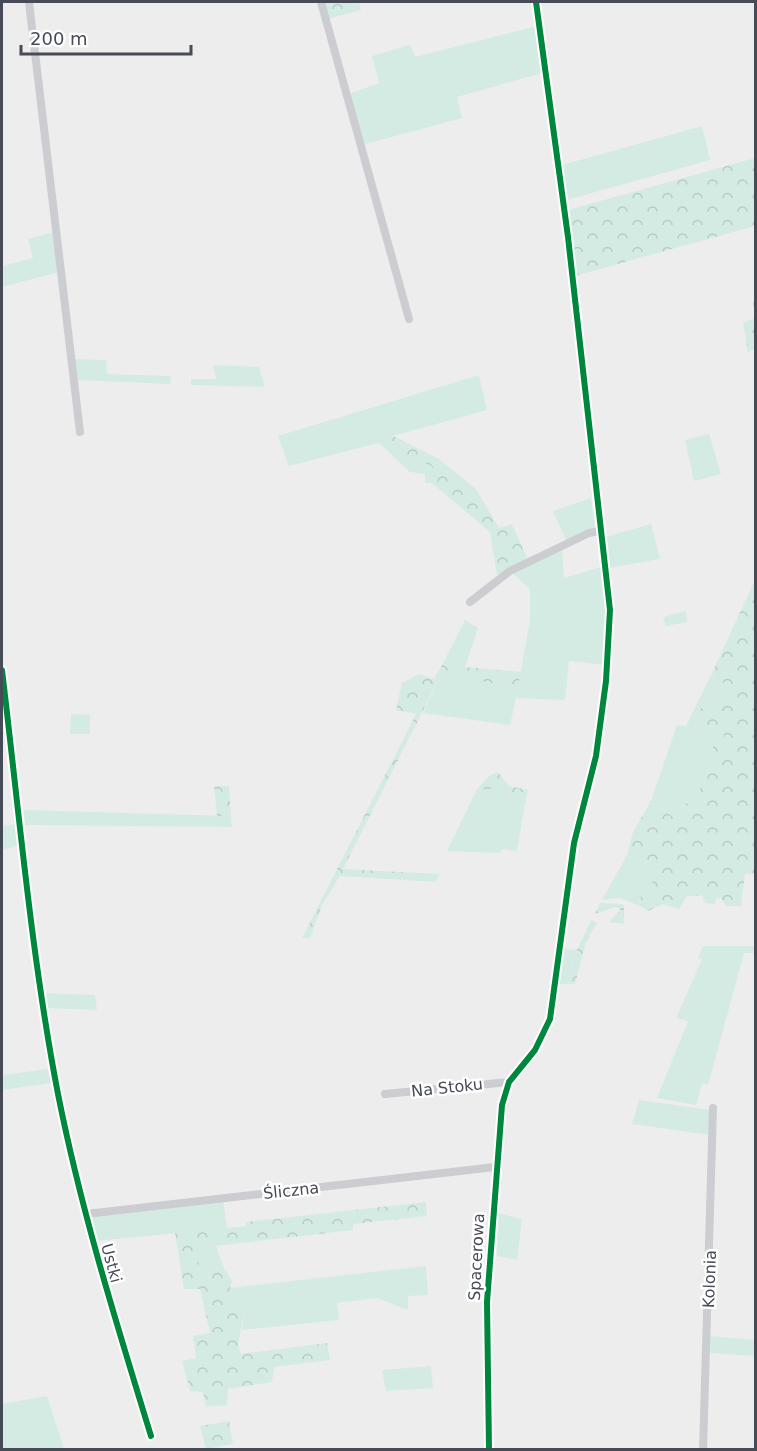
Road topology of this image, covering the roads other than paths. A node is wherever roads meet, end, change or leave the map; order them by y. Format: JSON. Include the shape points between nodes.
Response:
{"nodes":[{"id":1,"x":29,"y":2,"type":"edge"},
{"id":2,"x":321,"y":2,"type":"edge"},
{"id":3,"x":536,"y":2,"type":"edge"},
{"id":4,"x":409,"y":319,"type":"dead end"},
{"id":5,"x":80,"y":432,"type":"dead end"},
{"id":6,"x":599,"y":531,"type":"junction"},
{"id":7,"x":470,"y":602,"type":"dead end"},
{"id":8,"x":2,"y":670,"type":"edge"},
{"id":9,"x":509,"y":1082,"type":"junction"},
{"id":10,"x":385,"y":1094,"type":"dead end"},
{"id":11,"x":713,"y":1108,"type":"dead end"},
{"id":12,"x":495,"y":1167,"type":"junction"},
{"id":13,"x":86,"y":1214,"type":"junction"},
{"id":14,"x":150,"y":1436,"type":"dead end"},
{"id":15,"x":489,"y":1449,"type":"edge"},
{"id":16,"x":702,"y":1449,"type":"edge"}],
"edges":[{"from":1,"to":5,"type":"street"},
{"from":2,"to":4,"type":"street"},
{"from":3,"to":6,"type":"street","name":"Spacerowa","via":[[568,237]]},
{"from":6,"to":7,"type":"street","via":[[510,571]]},
{"from":6,"to":9,"type":"street","name":"Spacerowa","via":[[610,638],[596,756],[574,843],[550,1019],[535,1050]]},
{"from":8,"to":13,"type":"street","name":"Ustki","via":[[46,1027]]},
{"from":9,"to":10,"type":"street","name":"Na Stoku"},
{"from":9,"to":12,"type":"street","name":"Spacerowa","via":[[502,1106]]},
{"from":11,"to":16,"type":"street","name":"Kolonia"},
{"from":12,"to":13,"type":"street","name":"Śliczna"},
{"from":12,"to":15,"type":"street","name":"Spacerowa","via":[[487,1302]]},
{"from":13,"to":14,"type":"street","name":"Ustki"}]}
